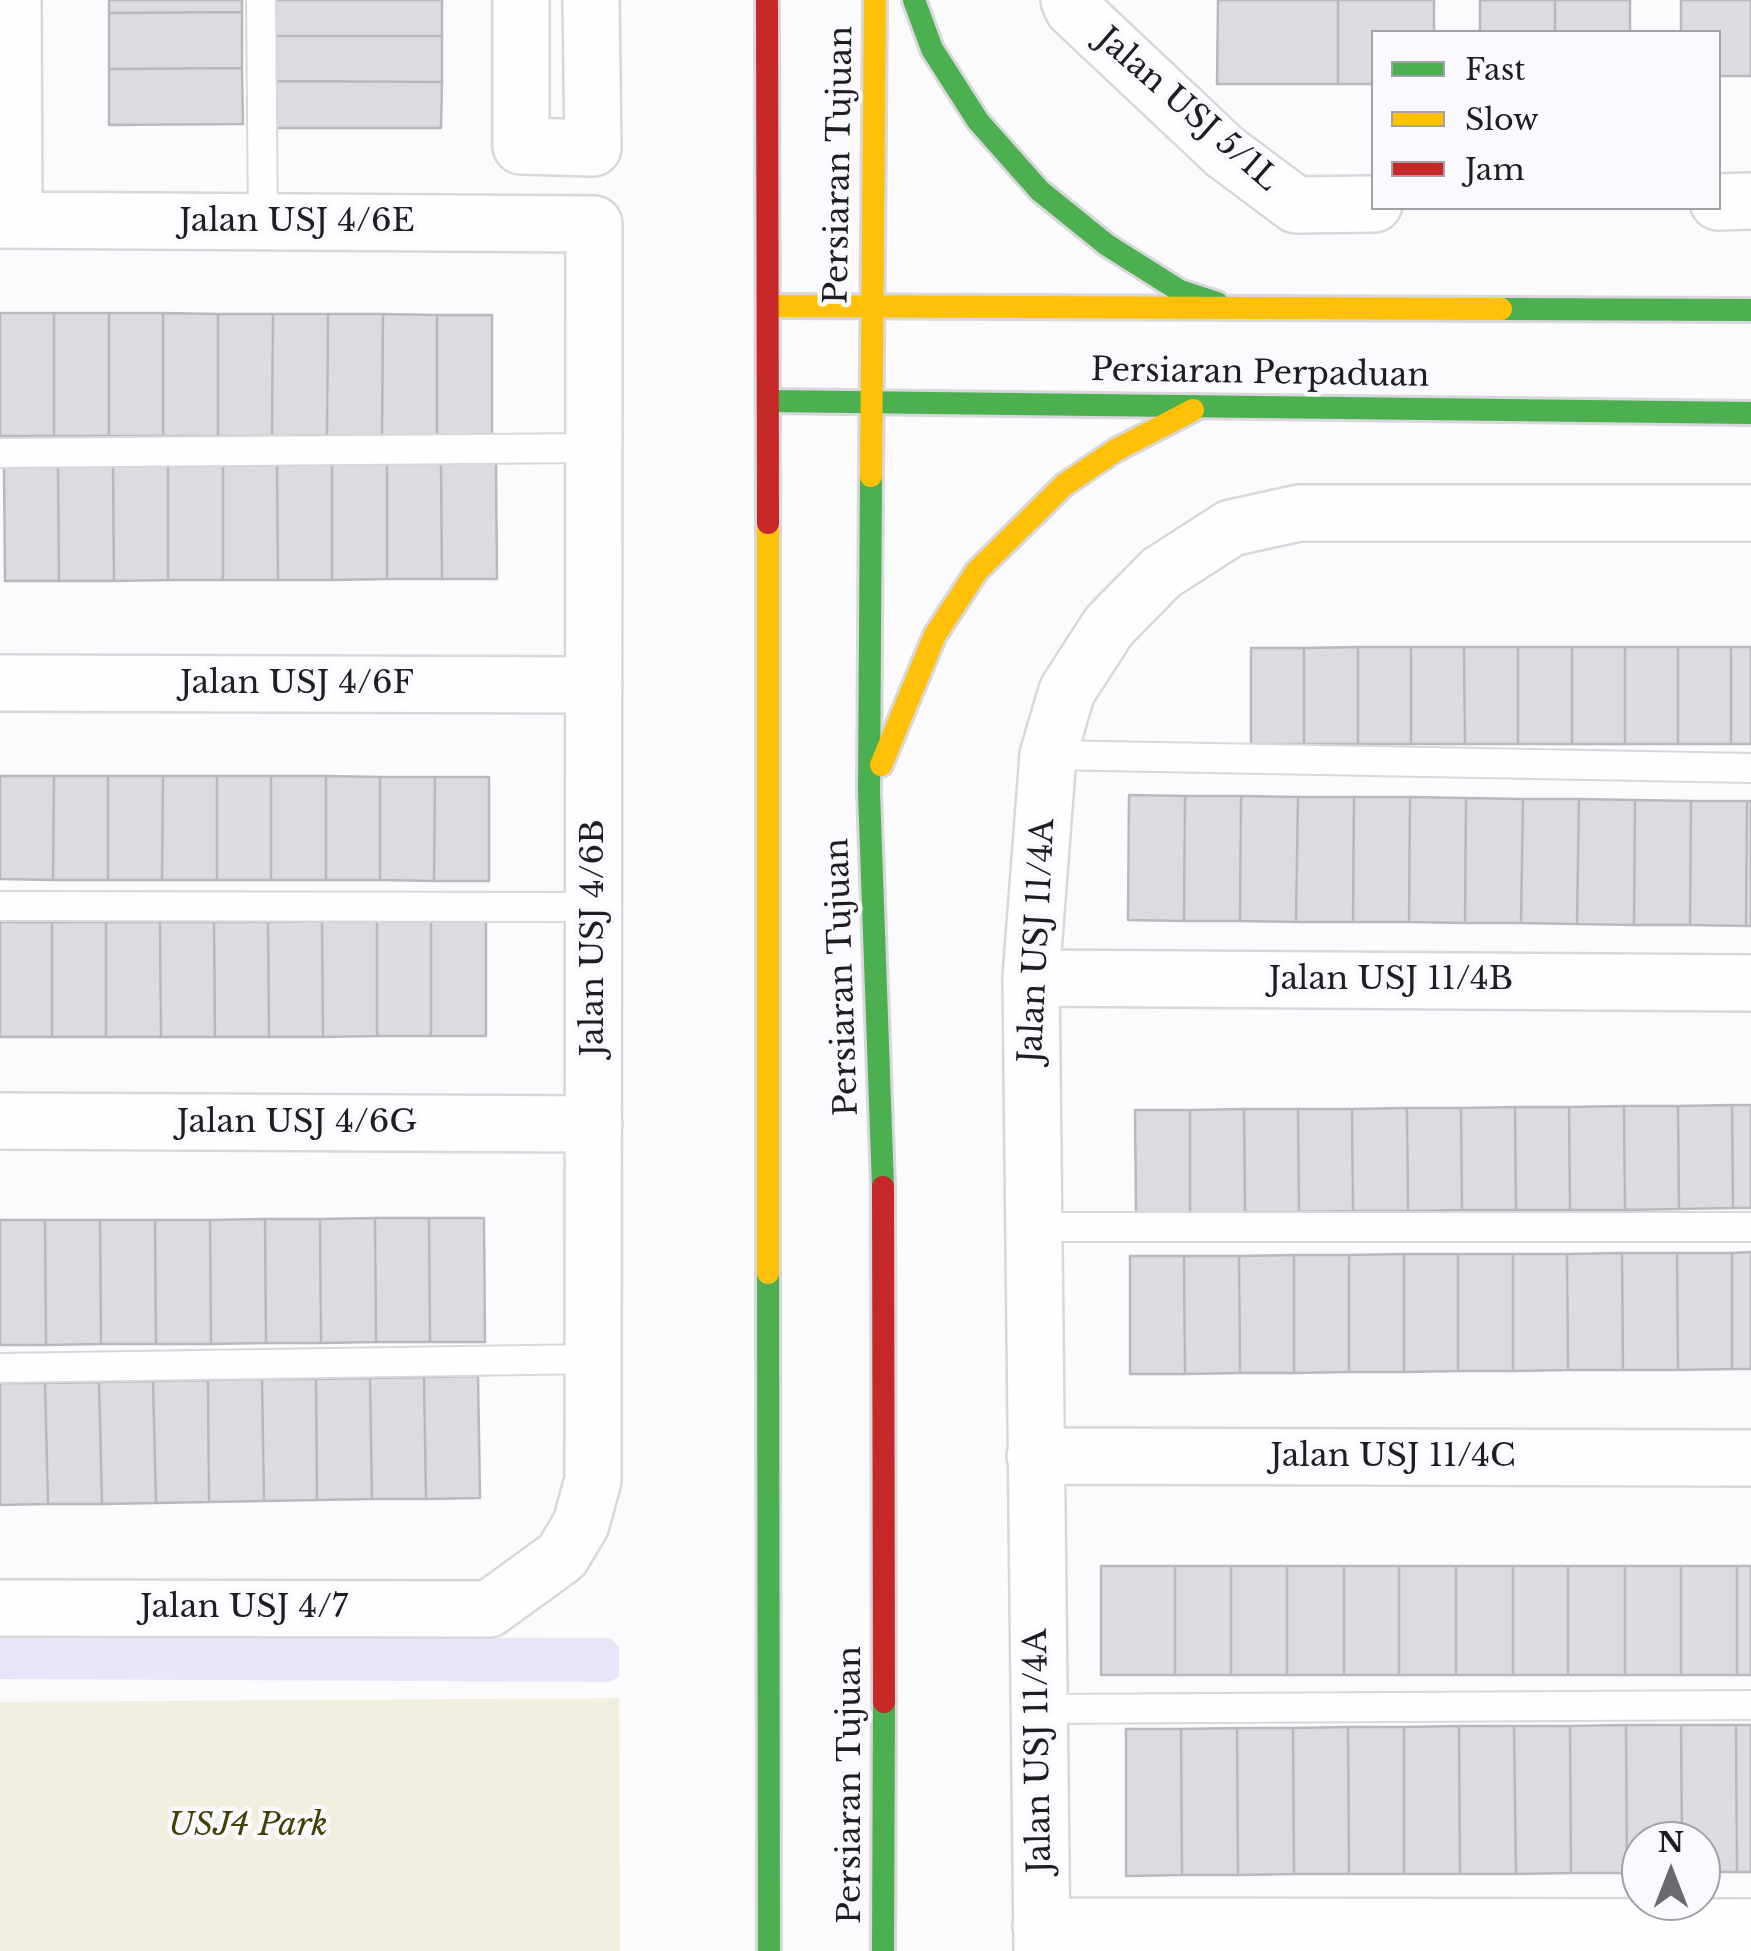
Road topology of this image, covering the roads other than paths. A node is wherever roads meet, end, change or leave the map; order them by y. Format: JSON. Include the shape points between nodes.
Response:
{"nodes":[{"id":1,"x":13,"y":0,"type":"edge"},
{"id":2,"x":261,"y":0,"type":"edge"},
{"id":3,"x":521,"y":0,"type":"edge"},
{"id":4,"x":591,"y":0,"type":"edge"},
{"id":5,"x":767,"y":0,"type":"edge"},
{"id":6,"x":875,"y":0,"type":"edge"},
{"id":7,"x":914,"y":0,"type":"edge"},
{"id":8,"x":1070,"y":0,"type":"edge"},
{"id":9,"x":1751,"y":201,"type":"edge"},
{"id":10,"x":1721,"y":202,"type":"edge"},
{"id":11,"x":1371,"y":204,"type":"edge"},
{"id":12,"x":7,"y":220,"type":"edge"},
{"id":13,"x":263,"y":222,"type":"junction"},
{"id":14,"x":594,"y":224,"type":"joint"},
{"id":15,"x":769,"y":306,"type":"junction"},
{"id":16,"x":871,"y":309,"type":"junction"},
{"id":17,"x":1239,"y":310,"type":"junction"},
{"id":18,"x":1751,"y":310,"type":"edge"},
{"id":19,"x":768,"y":401,"type":"junction"},
{"id":20,"x":871,"y":402,"type":"junction"},
{"id":21,"x":1200,"y":406,"type":"junction"},
{"id":22,"x":1751,"y":412,"type":"edge"},
{"id":23,"x":594,"y":448,"type":"junction"},
{"id":24,"x":0,"y":453,"type":"edge"},
{"id":25,"x":1751,"y":512,"type":"edge"},
{"id":26,"x":0,"y":683,"type":"edge"},
{"id":27,"x":594,"y":685,"type":"junction"},
{"id":28,"x":1048,"y":755,"type":"junction"},
{"id":29,"x":1751,"y":768,"type":"edge"},
{"id":30,"x":869,"y":792,"type":"junction"},
{"id":31,"x":0,"y":906,"type":"edge"},
{"id":32,"x":594,"y":908,"type":"junction"},
{"id":33,"x":1031,"y":978,"type":"junction"},
{"id":34,"x":1751,"y":983,"type":"edge"},
{"id":35,"x":0,"y":1121,"type":"edge"},
{"id":36,"x":594,"y":1124,"type":"junction"},
{"id":37,"x":1033,"y":1227,"type":"junction"},
{"id":38,"x":1751,"y":1227,"type":"edge"},
{"id":39,"x":594,"y":1360,"type":"junction"},
{"id":40,"x":0,"y":1368,"type":"edge"},
{"id":41,"x":1035,"y":1456,"type":"junction"},
{"id":42,"x":1751,"y":1458,"type":"edge"},
{"id":43,"x":0,"y":1608,"type":"edge"},
{"id":44,"x":489,"y":1609,"type":"joint"},
{"id":45,"x":1751,"y":1705,"type":"edge"},
{"id":46,"x":1038,"y":1709,"type":"junction"},
{"id":47,"x":1751,"y":1927,"type":"edge"},
{"id":48,"x":1042,"y":1938,"type":"edge"},
{"id":49,"x":769,"y":1951,"type":"edge"},
{"id":50,"x":884,"y":1951,"type":"edge"}],
"edges":[{"from":1,"to":12,"type":"street"},
{"from":2,"to":13,"type":"lane"},
{"from":3,"to":4,"type":"street","via":[[520,146],[593,148]]},
{"from":5,"to":15,"type":"main road"},
{"from":6,"to":16,"type":"main road","name":"Persiaran Tujuan"},
{"from":7,"to":17,"type":"main road","via":[[932,49],[978,121],[1040,190],[1107,245],[1180,291]]},
{"from":8,"to":11,"type":"street","name":"Jalan USJ 5/1L","via":[[1224,152],[1296,205]]},
{"from":9,"to":10,"type":"street"},
{"from":12,"to":13,"type":"street","name":"Jalan USJ 4/6E"},
{"from":13,"to":14,"type":"street","name":"Jalan USJ 4/6E"},
{"from":14,"to":23,"type":"street","name":"Jalan USJ 4/6B"},
{"from":15,"to":16,"type":"main road","name":"Persiaran Perpaduan"},
{"from":15,"to":19,"type":"main road"},
{"from":16,"to":17,"type":"main road","name":"Persiaran Perpaduan"},
{"from":16,"to":20,"type":"main road","name":"Persiaran Tujuan"},
{"from":17,"to":18,"type":"main road","name":"Persiaran Perpaduan"},
{"from":19,"to":20,"type":"main road","name":"Persiaran Perpaduan"},
{"from":19,"to":49,"type":"main road"},
{"from":20,"to":21,"type":"main road","name":"Persiaran Perpaduan"},
{"from":20,"to":30,"type":"main road","name":"Persiaran Tujuan"},
{"from":21,"to":22,"type":"main road","name":"Persiaran Perpaduan"},
{"from":21,"to":30,"type":"main road","via":[[1064,485],[978,572],[935,635]]},
{"from":23,"to":24,"type":"lane"},
{"from":23,"to":27,"type":"street","name":"Jalan USJ 4/6B"},
{"from":25,"to":28,"type":"street","name":"Jalan USJ 11/4A","via":[[1299,514],[1231,528],[1161,573],[1109,626],[1067,690]]},
{"from":26,"to":27,"type":"street","name":"Jalan USJ 4/6F"},
{"from":27,"to":32,"type":"street","name":"Jalan USJ 4/6B"},
{"from":28,"to":29,"type":"lane"},
{"from":28,"to":33,"type":"street","name":"Jalan USJ 11/4A"},
{"from":30,"to":50,"type":"main road","name":"Persiaran Tujuan","via":[[885,1253]]},
{"from":31,"to":32,"type":"lane"},
{"from":32,"to":36,"type":"street","name":"Jalan USJ 4/6B"},
{"from":33,"to":34,"type":"street","name":"Jalan USJ 11/4B"},
{"from":33,"to":37,"type":"street","name":"Jalan USJ 11/4A"},
{"from":35,"to":36,"type":"street","name":"Jalan USJ 4/6G"},
{"from":36,"to":39,"type":"street","name":"Jalan USJ 4/6B"},
{"from":37,"to":38,"type":"lane"},
{"from":37,"to":41,"type":"street","name":"Jalan USJ 11/4A"},
{"from":39,"to":40,"type":"lane"},
{"from":39,"to":44,"type":"street","name":"Jalan USJ 4/6B","via":[[593,1480],[581,1524],[562,1556]]},
{"from":41,"to":42,"type":"street","name":"Jalan USJ 11/4C"},
{"from":41,"to":46,"type":"street","name":"Jalan USJ 11/4A"},
{"from":43,"to":44,"type":"street","name":"Jalan USJ 4/7"},
{"from":45,"to":46,"type":"lane"},
{"from":46,"to":48,"type":"street","name":"Jalan USJ 11/4A"},
{"from":47,"to":48,"type":"street"}]}
